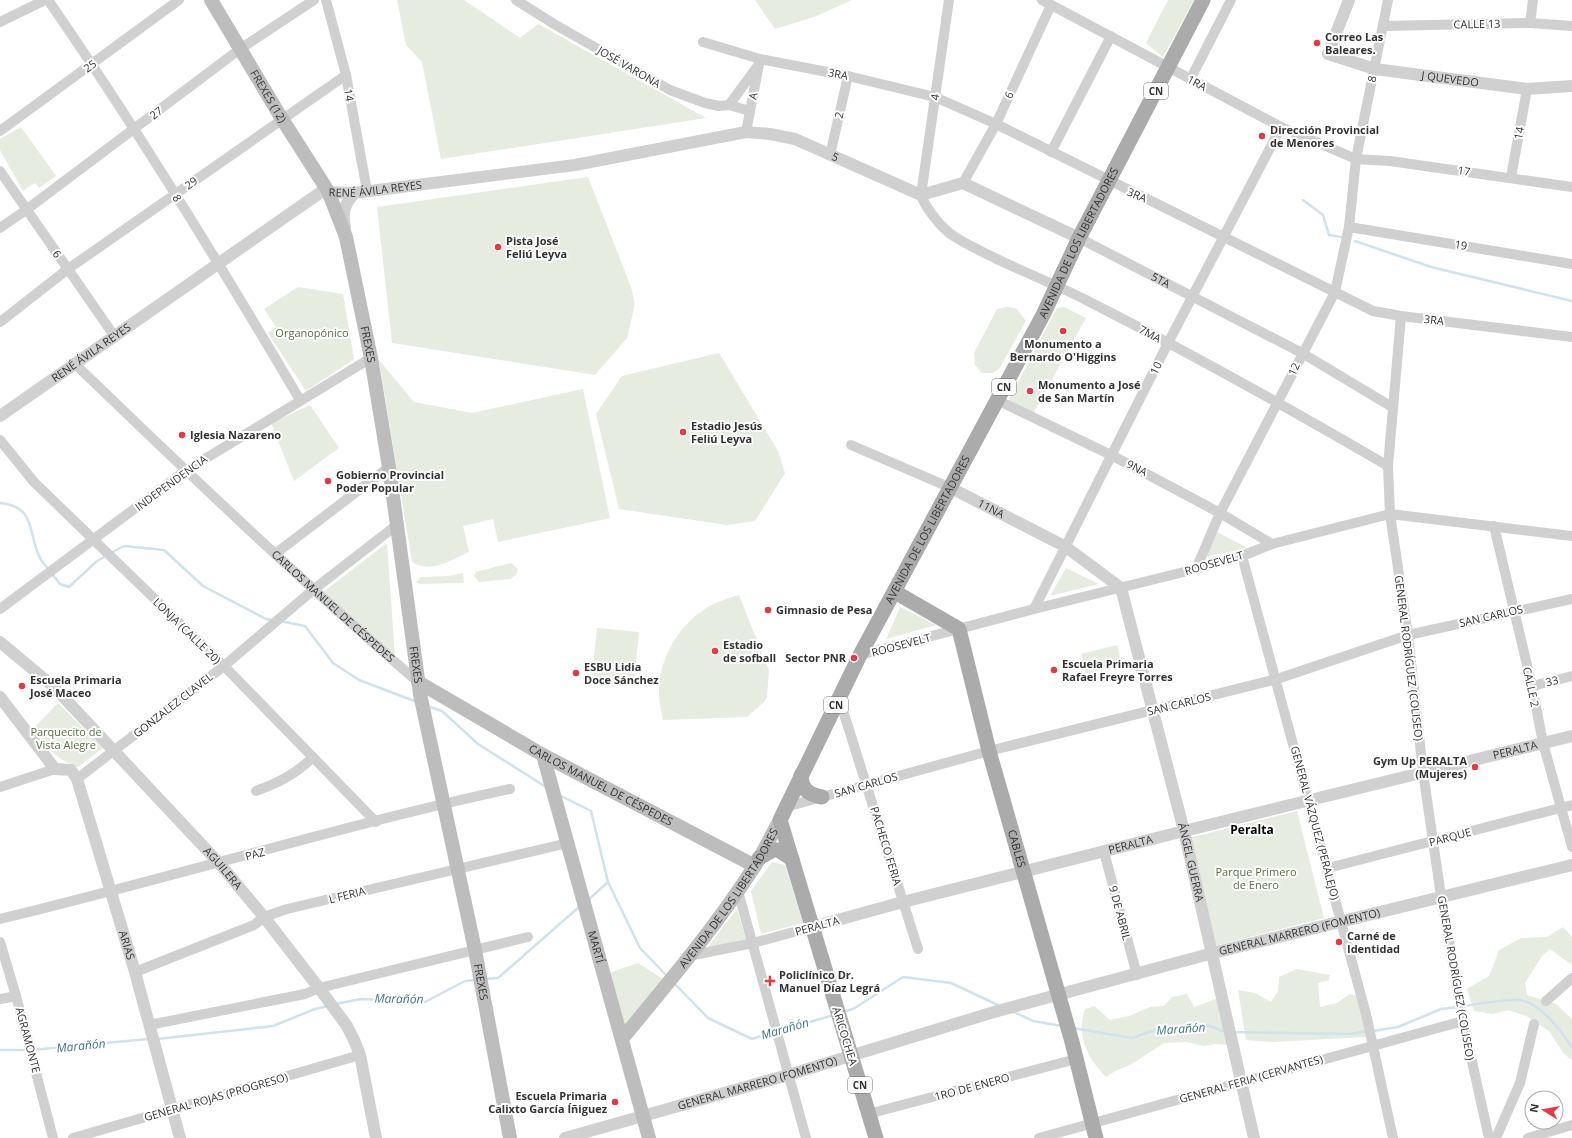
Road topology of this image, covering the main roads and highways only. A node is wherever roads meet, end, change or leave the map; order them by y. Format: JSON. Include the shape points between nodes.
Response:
{"nodes":[{"id":1,"x":211,"y":0,"type":"edge"},
{"id":2,"x":1203,"y":0,"type":"edge"},
{"id":3,"x":328,"y":191,"type":"joint"},
{"id":4,"x":895,"y":592,"type":"junction"},
{"id":5,"x":419,"y":688,"type":"junction"},
{"id":6,"x":543,"y":754,"type":"junction"},
{"id":7,"x":570,"y":769,"type":"junction"},
{"id":8,"x":801,"y":775,"type":"junction"},
{"id":9,"x":550,"y":778,"type":"junction"},
{"id":10,"x":822,"y":797,"type":"road end"},
{"id":11,"x":783,"y":813,"type":"junction"},
{"id":12,"x":792,"y":859,"type":"junction"},
{"id":13,"x":757,"y":862,"type":"junction"},
{"id":14,"x":622,"y":1039,"type":"junction"},
{"id":15,"x":1094,"y":1131,"type":"edge"},
{"id":16,"x":510,"y":1138,"type":"edge"},
{"id":17,"x":649,"y":1138,"type":"edge"},
{"id":18,"x":876,"y":1138,"type":"edge"}],
"edges":[{"from":1,"to":3,"type":"main road","name":"FREXES (12)"},
{"from":2,"to":4,"type":"main road","name":"AVENIDA DE LOS LIBERTADORES","number":"CN"},
{"from":3,"to":5,"type":"main road","name":"FREXES","via":[[346,237],[371,358],[398,524]]},
{"from":4,"to":8,"type":"main road","name":"AVENIDA DE LOS LIBERTADORES","number":"CN","via":[[860,655]]},
{"from":4,"to":15,"type":"main road","name":"CABLES","via":[[958,629],[989,751],[1064,1011]]},
{"from":5,"to":6,"type":"main road","name":"CARLOS MANUEL DE CÉSPEDES"},
{"from":5,"to":16,"type":"main road","name":"FREXES","via":[[475,950]]},
{"from":6,"to":7,"type":"main road","name":"CARLOS MANUEL DE CÉSPEDES"},
{"from":6,"to":9,"type":"main road","name":"MARTÍ"},
{"from":7,"to":9,"type":"main road"},
{"from":7,"to":13,"type":"main road","name":"CARLOS MANUEL DE CÉSPEDES"},
{"from":8,"to":10,"type":"main road","via":[[801,783],[805,789]]},
{"from":8,"to":11,"type":"main road","name":"AVENIDA DE LOS LIBERTADORES","number":"CN"},
{"from":9,"to":14,"type":"main road","name":"MARTÍ"},
{"from":11,"to":12,"type":"main road","name":"ARICOCHEA","number":"CN"},
{"from":11,"to":13,"type":"main road","name":"AVENIDA DE LOS LIBERTADORES","number":"CN"},
{"from":12,"to":13,"type":"main road","via":[[778,850],[773,850]]},
{"from":12,"to":18,"type":"main road","name":"ARICOCHEA","number":"CN"},
{"from":13,"to":14,"type":"main road","name":"AVENIDA DE LOS LIBERTADORES","number":"CN","via":[[690,956]]},
{"from":14,"to":17,"type":"main road","name":"MARTÍ"}]}
